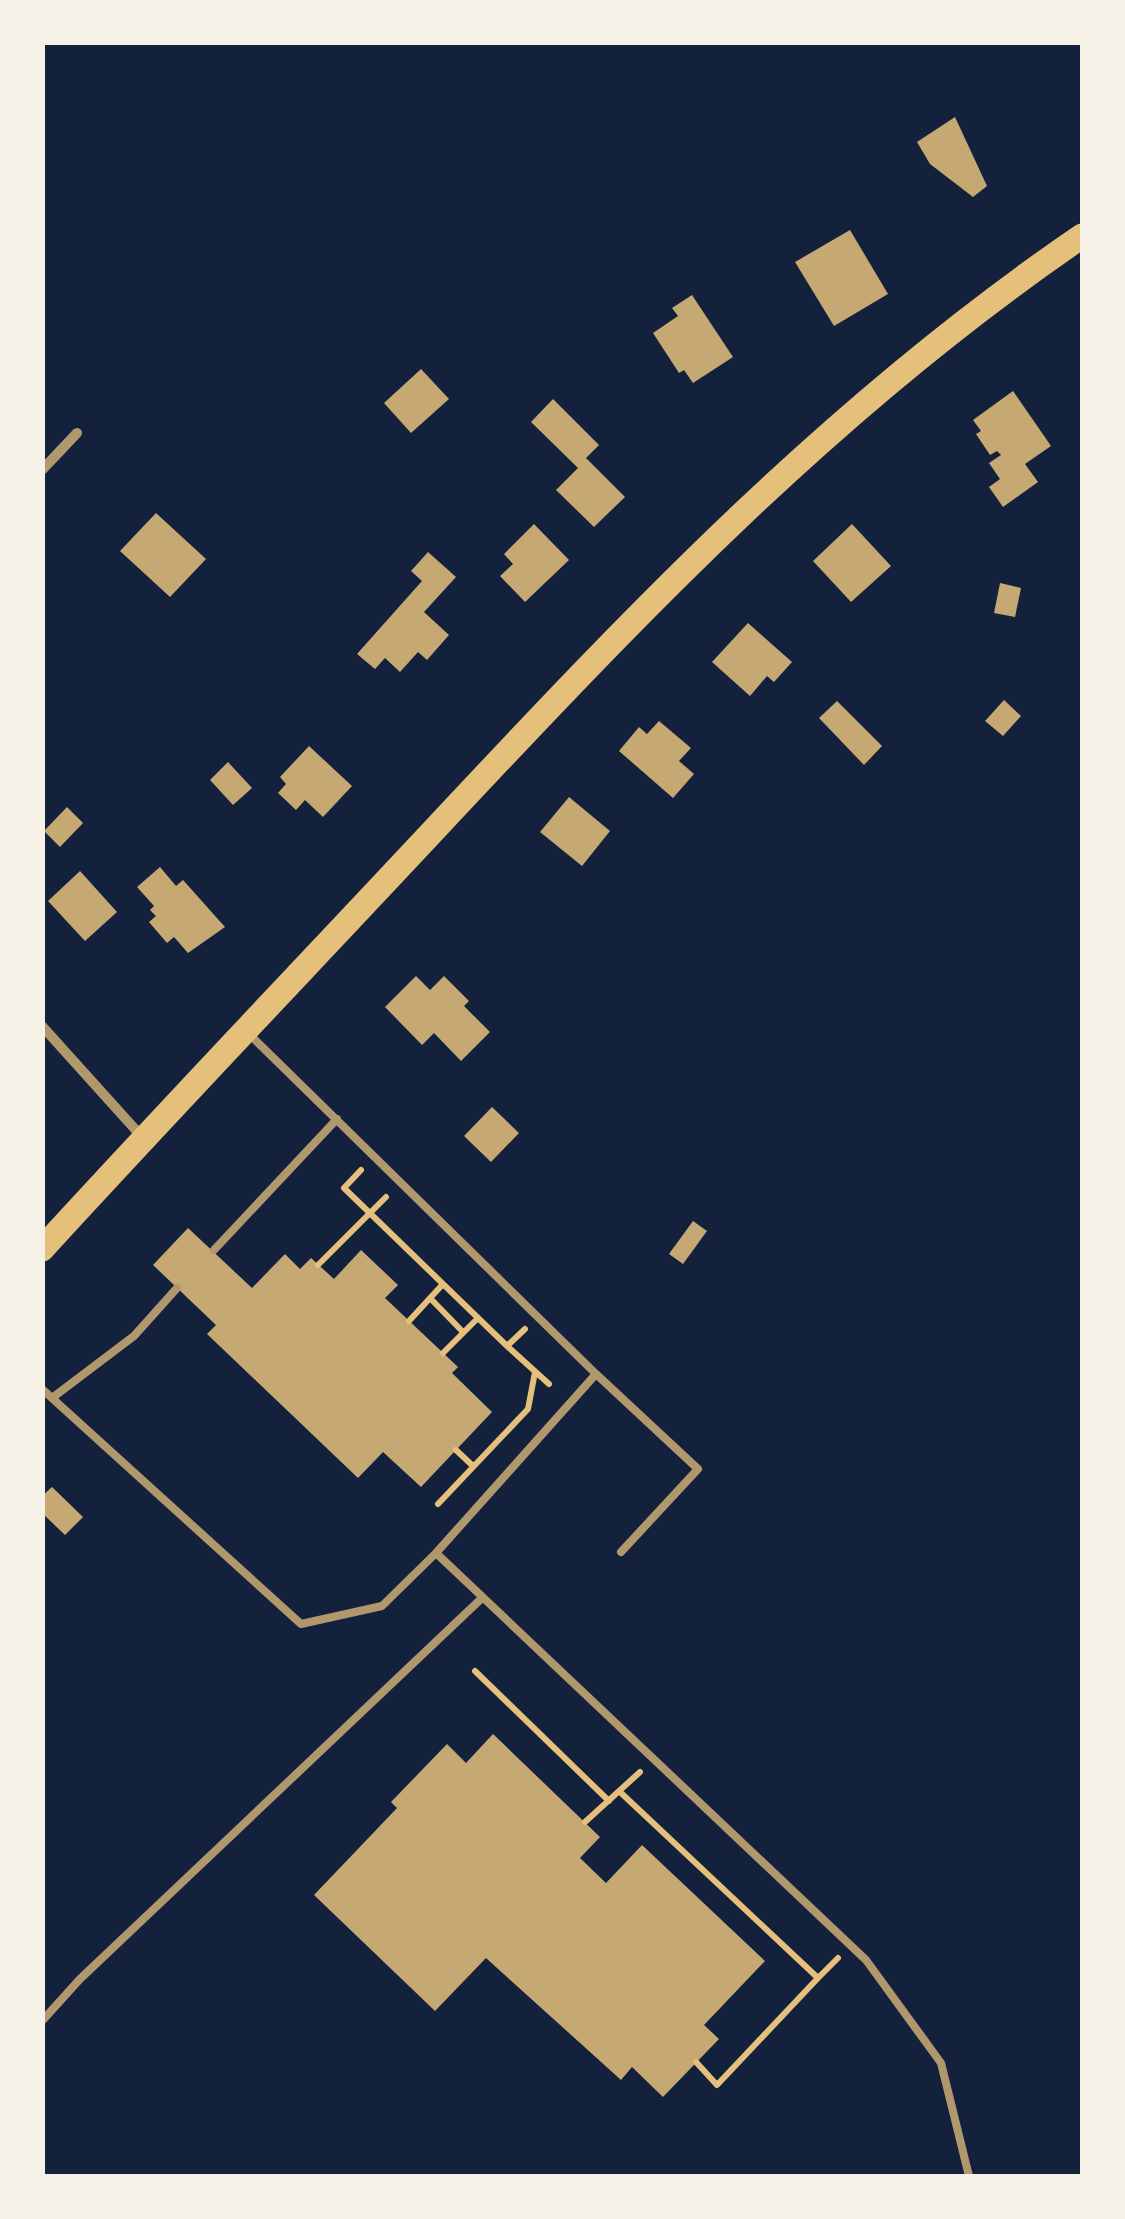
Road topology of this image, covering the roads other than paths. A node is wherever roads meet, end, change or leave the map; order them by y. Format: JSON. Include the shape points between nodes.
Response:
{"nodes":[{"id":1,"x":1082,"y":236,"type":"edge"},
{"id":2,"x":77,"y":433,"type":"dead end"},
{"id":3,"x":42,"y":470,"type":"edge"},
{"id":4,"x":42,"y":1026,"type":"edge"},
{"id":5,"x":246,"y":1030,"type":"junction"},
{"id":6,"x":336,"y":1118,"type":"junction"},
{"id":7,"x":143,"y":1138,"type":"junction"},
{"id":8,"x":42,"y":1249,"type":"edge"},
{"id":9,"x":214,"y":1250,"type":"dead end"},
{"id":10,"x":177,"y":1288,"type":"dead end"},
{"id":11,"x":596,"y":1374,"type":"junction"},
{"id":12,"x":42,"y":1389,"type":"edge"},
{"id":13,"x":52,"y":1398,"type":"junction"},
{"id":14,"x":621,"y":1552,"type":"dead end"},
{"id":15,"x":436,"y":1553,"type":"junction"},
{"id":16,"x":482,"y":1598,"type":"junction"},
{"id":17,"x":42,"y":2021,"type":"edge"},
{"id":18,"x":969,"y":2176,"type":"edge"}],
"edges":[{"from":1,"to":5,"type":"highway","via":[[879,387],[724,528]]},
{"from":2,"to":3,"type":"street"},
{"from":4,"to":7,"type":"street"},
{"from":5,"to":6,"type":"lane"},
{"from":5,"to":7,"type":"highway"},
{"from":6,"to":9,"type":"lane"},
{"from":6,"to":11,"type":"lane"},
{"from":7,"to":8,"type":"highway"},
{"from":10,"to":13,"type":"lane","via":[[134,1336]]},
{"from":11,"to":14,"type":"lane","via":[[698,1469]]},
{"from":11,"to":15,"type":"lane"},
{"from":12,"to":13,"type":"lane"},
{"from":13,"to":15,"type":"lane","via":[[301,1624],[382,1606]]},
{"from":15,"to":16,"type":"lane"},
{"from":16,"to":17,"type":"lane"},
{"from":16,"to":18,"type":"lane","via":[[866,1960],[941,2063]]}]}
